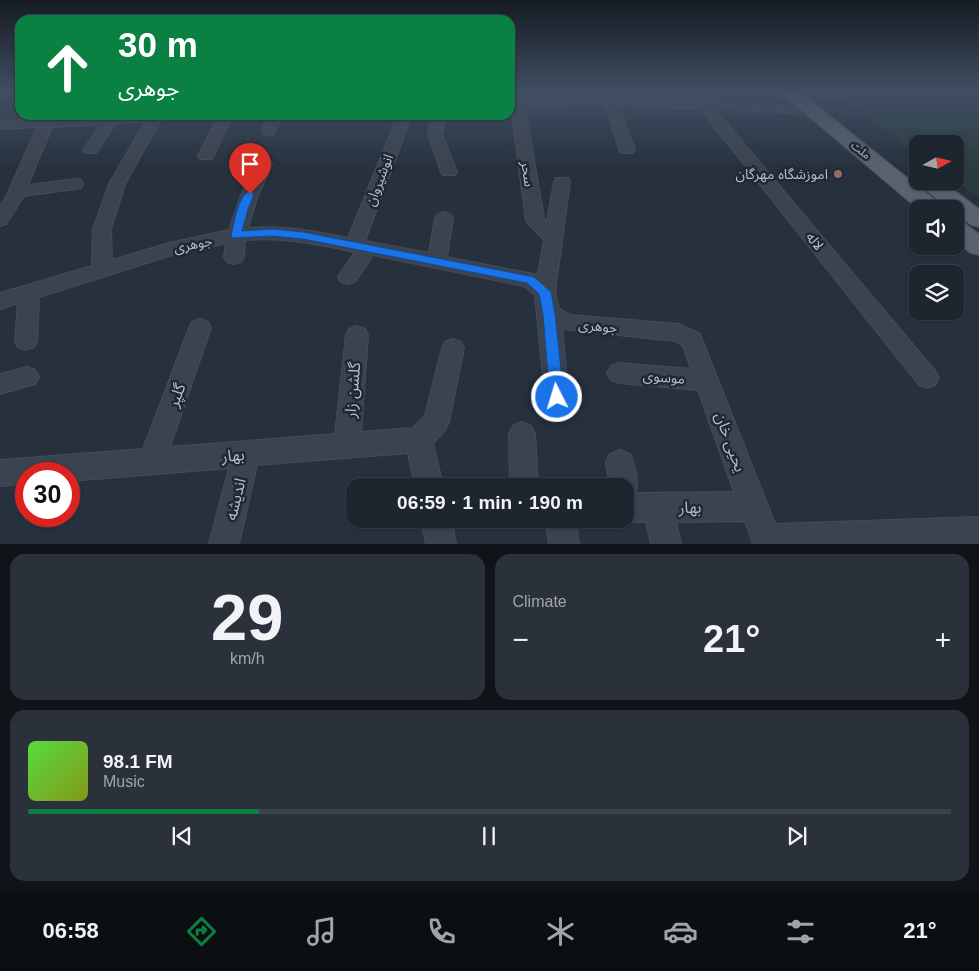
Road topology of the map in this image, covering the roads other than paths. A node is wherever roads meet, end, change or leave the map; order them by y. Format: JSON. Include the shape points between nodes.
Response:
{"nodes":[{"id":1,"x":517,"y":117,"type":"edge"},
{"id":2,"x":615,"y":117,"type":"edge"},
{"id":3,"x":714,"y":117,"type":"edge"},
{"id":4,"x":829,"y":117,"type":"edge"},
{"id":5,"x":835,"y":117,"type":"edge"},
{"id":6,"x":58,"y":120,"type":"edge"},
{"id":7,"x":111,"y":120,"type":"edge"},
{"id":8,"x":153,"y":120,"type":"edge"},
{"id":9,"x":224,"y":120,"type":"edge"},
{"id":10,"x":273,"y":120,"type":"edge"},
{"id":11,"x":402,"y":120,"type":"edge"},
{"id":12,"x":438,"y":120,"type":"edge"},
{"id":13,"x":0,"y":124,"type":"edge"},
{"id":14,"x":269,"y":132,"type":"dead end"},
{"id":15,"x":92,"y":150,"type":"dead end"},
{"id":16,"x":627,"y":150,"type":"dead end"},
{"id":17,"x":206,"y":156,"type":"dead end"},
{"id":18,"x":264,"y":164,"type":"dead end"},
{"id":19,"x":909,"y":168,"type":"edge"},
{"id":20,"x":450,"y":172,"type":"dead end"},
{"id":21,"x":562,"y":182,"type":"dead end"},
{"id":22,"x":74,"y":184,"type":"dead end"},
{"id":23,"x":940,"y":190,"type":"edge"},
{"id":24,"x":18,"y":192,"type":"junction"},
{"id":25,"x":922,"y":200,"type":"edge"},
{"id":26,"x":444,"y":218,"type":"dead end"},
{"id":27,"x":0,"y":220,"type":"edge"},
{"id":28,"x":979,"y":220,"type":"edge"},
{"id":29,"x":236,"y":236,"type":"junction"},
{"id":30,"x":964,"y":236,"type":"edge"},
{"id":31,"x":553,"y":238,"type":"junction"},
{"id":32,"x":361,"y":246,"type":"junction"},
{"id":33,"x":979,"y":248,"type":"edge"},
{"id":34,"x":234,"y":257,"type":"dead end"},
{"id":35,"x":437,"y":261,"type":"junction"},
{"id":36,"x":102,"y":269,"type":"junction"},
{"id":37,"x":348,"y":277,"type":"dead end"},
{"id":38,"x":29,"y":291,"type":"junction"},
{"id":39,"x":0,"y":300,"type":"edge"},
{"id":40,"x":547,"y":303,"type":"junction"},
{"id":41,"x":200,"y":328,"type":"dead end"},
{"id":42,"x":357,"y":336,"type":"dead end"},
{"id":43,"x":692,"y":340,"type":"joint"},
{"id":44,"x":26,"y":341,"type":"dead end"},
{"id":45,"x":453,"y":348,"type":"dead end"},
{"id":46,"x":619,"y":373,"type":"dead end"},
{"id":47,"x":26,"y":378,"type":"dead end"},
{"id":48,"x":927,"y":378,"type":"dead end"},
{"id":49,"x":708,"y":380,"type":"junction"},
{"id":50,"x":0,"y":384,"type":"edge"},
{"id":51,"x":557,"y":397,"type":"dead end"},
{"id":52,"x":522,"y":434,"type":"dead end"},
{"id":53,"x":419,"y":440,"type":"junction"},
{"id":54,"x":347,"y":446,"type":"junction"},
{"id":55,"x":246,"y":454,"type":"junction"},
{"id":56,"x":152,"y":461,"type":"junction"},
{"id":57,"x":0,"y":473,"type":"edge"},
{"id":58,"x":427,"y":478,"type":"edge"},
{"id":59,"x":524,"y":478,"type":"edge"},
{"id":60,"x":634,"y":497,"type":"edge"},
{"id":61,"x":754,"y":506,"type":"junction"},
{"id":62,"x":658,"y":508,"type":"junction"},
{"id":63,"x":438,"y":528,"type":"edge"},
{"id":64,"x":561,"y":528,"type":"edge"},
{"id":65,"x":979,"y":532,"type":"edge"},
{"id":66,"x":767,"y":541,"type":"edge"},
{"id":67,"x":224,"y":544,"type":"edge"},
{"id":68,"x":441,"y":544,"type":"edge"},
{"id":69,"x":564,"y":544,"type":"edge"},
{"id":70,"x":666,"y":544,"type":"edge"}],
"edges":[{"from":1,"to":31,"type":"street","name":"سحر","via":[[535,221]]},
{"from":2,"to":16,"type":"street"},
{"from":3,"to":48,"type":"street","name":"لاله"},
{"from":4,"to":25,"type":"main road","name":"ملت"},
{"from":5,"to":19,"type":"main road","name":"ملت"},
{"from":6,"to":13,"type":"street"},
{"from":6,"to":24,"type":"street"},
{"from":7,"to":15,"type":"street"},
{"from":8,"to":36,"type":"street","via":[[117,184],[102,229]]},
{"from":9,"to":17,"type":"street"},
{"from":10,"to":14,"type":"street"},
{"from":11,"to":32,"type":"street","name":"انوشیروان"},
{"from":12,"to":20,"type":"street","via":[[435,134]]},
{"from":18,"to":29,"type":"street","via":[[242,209]]},
{"from":21,"to":31,"type":"street"},
{"from":22,"to":24,"type":"street"},
{"from":23,"to":28,"type":"main road"},
{"from":24,"to":27,"type":"street"},
{"from":26,"to":35,"type":"street"},
{"from":29,"to":32,"type":"street","name":"جوهری","via":[[272,232]]},
{"from":29,"to":34,"type":"street"},
{"from":29,"to":36,"type":"street","name":"جوهری","via":[[169,249]]},
{"from":30,"to":33,"type":"main road"},
{"from":31,"to":40,"type":"street"},
{"from":32,"to":35,"type":"street","name":"جوهری"},
{"from":32,"to":37,"type":"street","name":"انوشیروان"},
{"from":35,"to":40,"type":"street","name":"جوهری","via":[[530,280]]},
{"from":36,"to":38,"type":"street","name":"جوهری"},
{"from":38,"to":39,"type":"street","name":"جوهری"},
{"from":38,"to":44,"type":"street"},
{"from":40,"to":43,"type":"street","name":"جوهری","via":[[568,323],[679,333]]},
{"from":40,"to":51,"type":"street"},
{"from":41,"to":56,"type":"street","name":"گلپر"},
{"from":42,"to":54,"type":"street","name":"گلشن زار"},
{"from":43,"to":49,"type":"street","name":"یحیی خان"},
{"from":45,"to":53,"type":"street","via":[[436,422]]},
{"from":46,"to":49,"type":"street","name":"موسوی"},
{"from":47,"to":50,"type":"street"},
{"from":49,"to":61,"type":"street","name":"یحیی خان"},
{"from":52,"to":59,"type":"street"},
{"from":53,"to":54,"type":"street","name":"بهار"},
{"from":53,"to":58,"type":"street"},
{"from":54,"to":55,"type":"street","name":"بهار"},
{"from":55,"to":56,"type":"street","name":"بهار"},
{"from":55,"to":67,"type":"street","name":"اندیشه"},
{"from":56,"to":57,"type":"street","name":"بهار"},
{"from":60,"to":62,"type":"street","name":"بهار"},
{"from":61,"to":62,"type":"street","name":"بهار"},
{"from":61,"to":66,"type":"street","name":"یحیی خان"},
{"from":62,"to":70,"type":"street"},
{"from":63,"to":68,"type":"street"},
{"from":64,"to":69,"type":"street"},
{"from":65,"to":66,"type":"street"}]}
